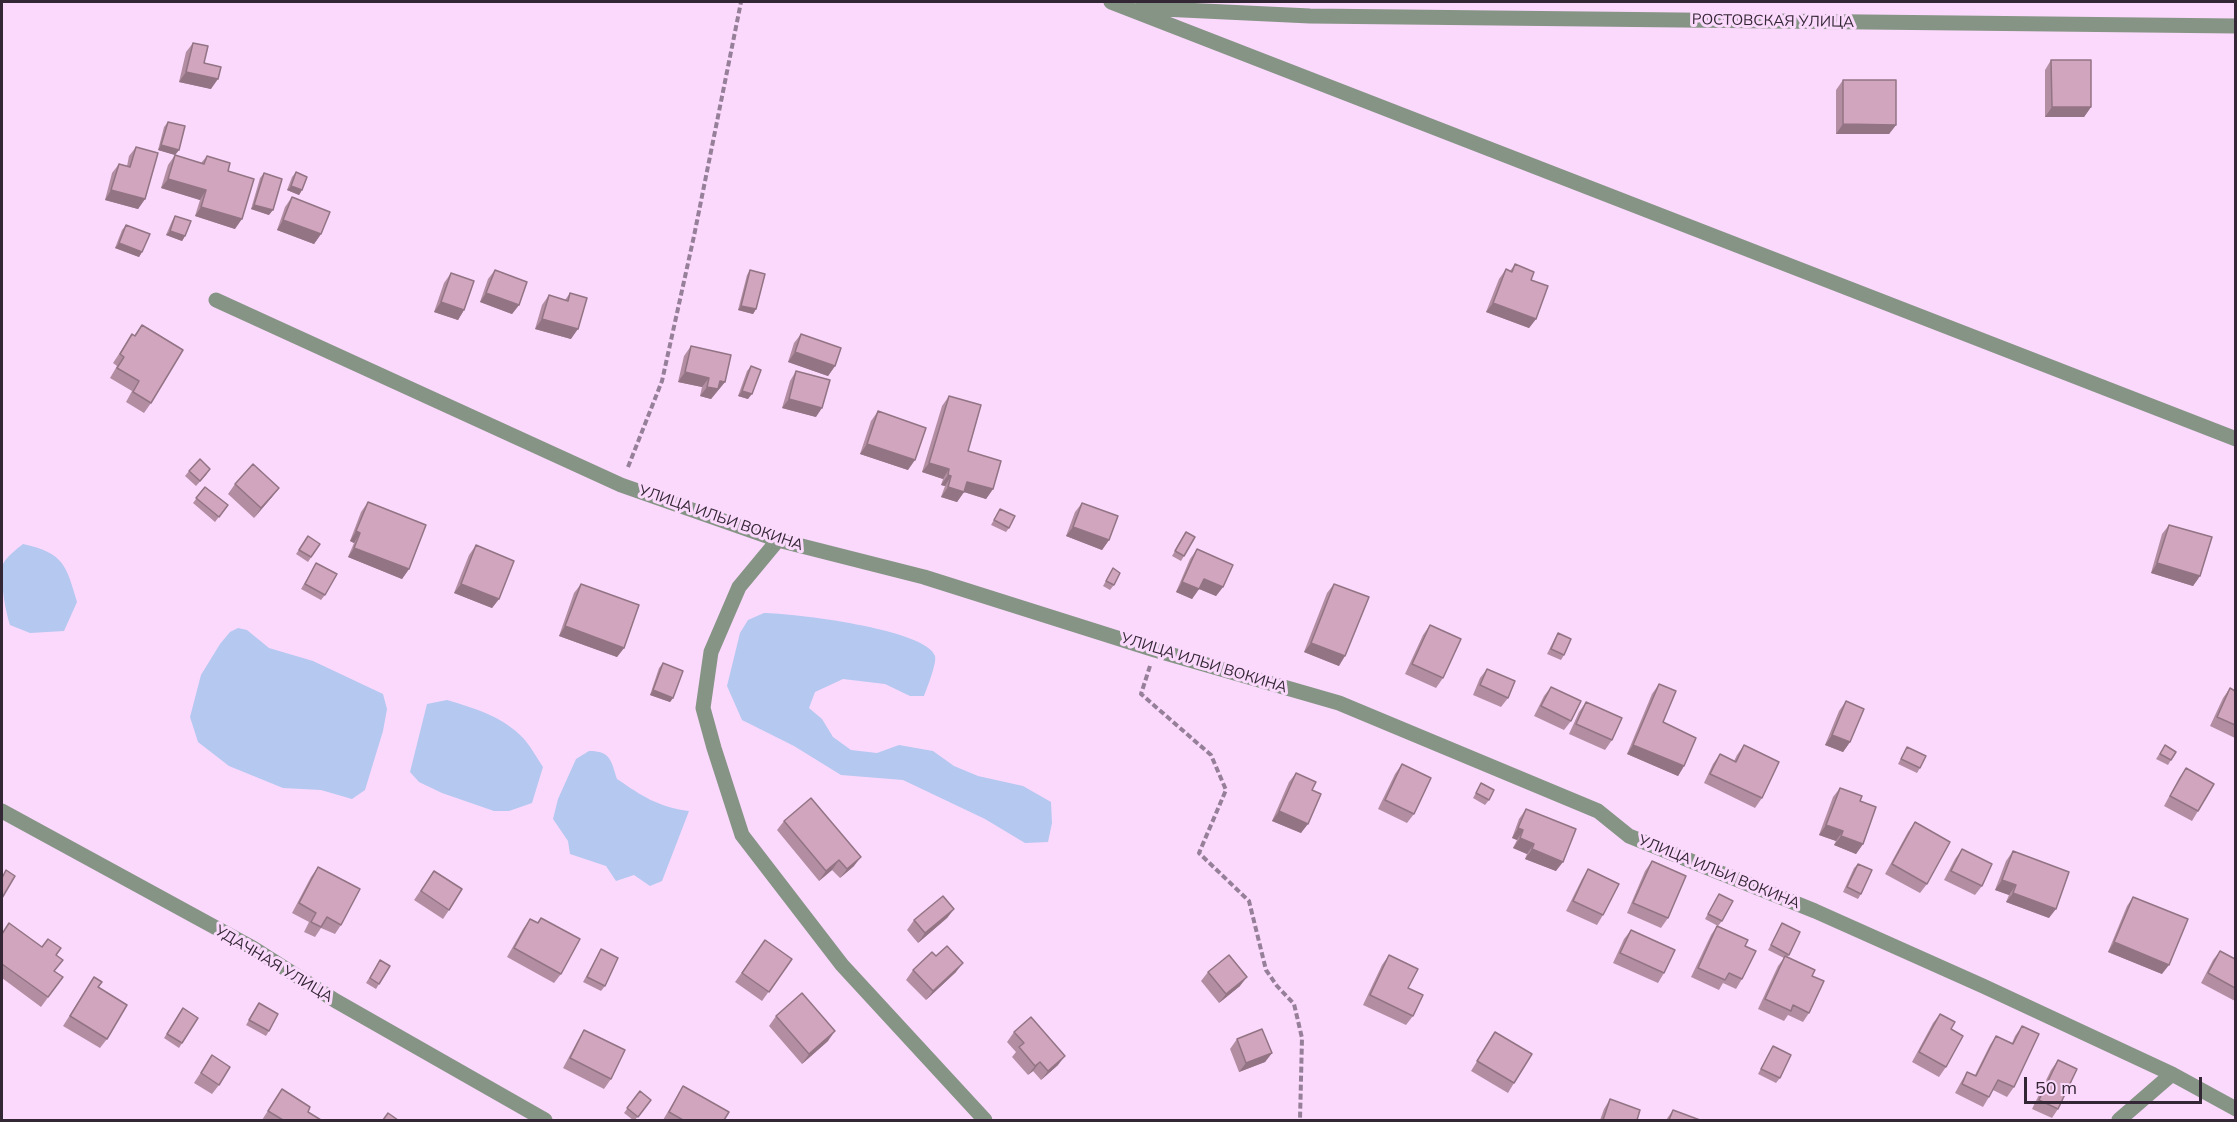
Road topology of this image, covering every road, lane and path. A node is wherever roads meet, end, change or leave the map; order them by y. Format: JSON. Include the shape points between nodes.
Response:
{"nodes":[{"id":1,"x":741,"y":2,"type":"edge"},
{"id":2,"x":1111,"y":2,"type":"edge"},
{"id":3,"x":1125,"y":5,"type":"edge"},
{"id":4,"x":2235,"y":26,"type":"edge"},
{"id":5,"x":216,"y":300,"type":"dead end"},
{"id":6,"x":2235,"y":439,"type":"edge"},
{"id":7,"x":621,"y":485,"type":"junction"},
{"id":8,"x":778,"y":540,"type":"junction"},
{"id":9,"x":1155,"y":650,"type":"junction"},
{"id":10,"x":2,"y":811,"type":"edge"},
{"id":11,"x":2172,"y":1074,"type":"junction"},
{"id":12,"x":2235,"y":1109,"type":"edge"},
{"id":13,"x":545,"y":1120,"type":"edge"},
{"id":14,"x":985,"y":1120,"type":"edge"},
{"id":15,"x":1300,"y":1120,"type":"edge"},
{"id":16,"x":2119,"y":1120,"type":"edge"}],
"edges":[{"from":1,"to":7,"type":"path","via":[[662,381]]},
{"from":2,"to":3,"type":"street"},
{"from":3,"to":4,"type":"street","name":"РОСТОВСКАЯ УЛИЦА","via":[[1310,16]]},
{"from":3,"to":6,"type":"street"},
{"from":5,"to":7,"type":"street","name":"УЛИЦА ИЛЬИ ВОКИНА"},
{"from":7,"to":8,"type":"street","name":"УЛИЦА ИЛЬИ ВОКИНА"},
{"from":8,"to":9,"type":"street","name":"УЛИЦА ИЛЬИ ВОКИНА","via":[[924,577]]},
{"from":8,"to":14,"type":"street","via":[[739,587],[711,652],[703,708],[742,835],[842,964]]},
{"from":9,"to":11,"type":"street","name":"УЛИЦА ИЛЬИ ВОКИНА","via":[[1339,703],[1598,811],[1629,836],[1815,911]]},
{"from":9,"to":15,"type":"path","via":[[1140,694],[1211,755],[1226,790],[1199,853],[1249,900],[1266,969],[1293,1004],[1302,1038]]},
{"from":10,"to":13,"type":"street","name":"УДАЧНАЯ УЛИЦА","via":[[253,948],[336,1001]]},
{"from":11,"to":12,"type":"street","name":"УЛИЦА ИЛЬИ ВОКИНА"},
{"from":11,"to":16,"type":"street"}]}
